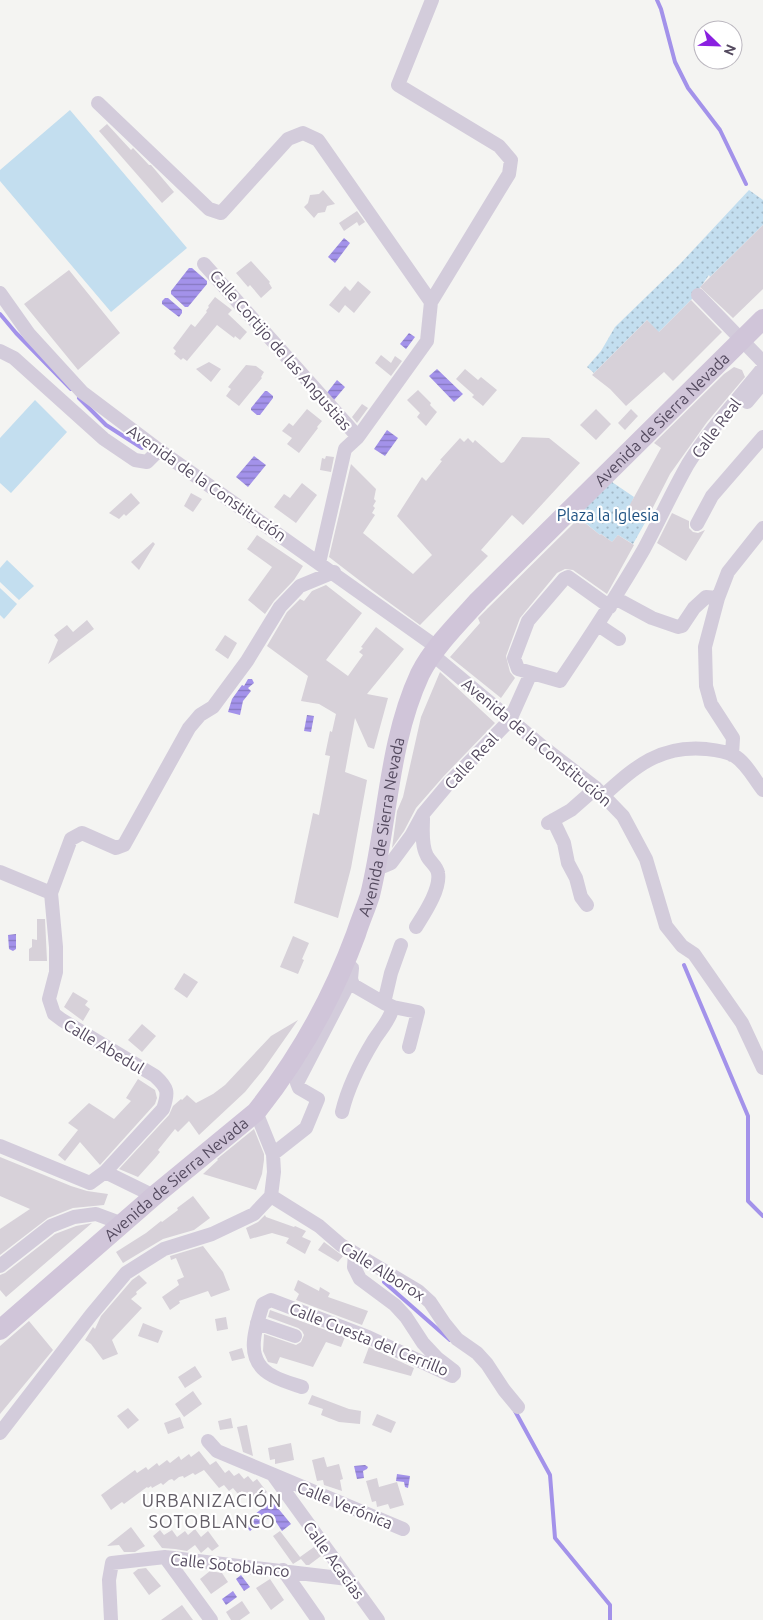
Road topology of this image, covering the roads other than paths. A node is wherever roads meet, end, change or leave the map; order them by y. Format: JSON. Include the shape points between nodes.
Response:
{"nodes":[{"id":1,"x":432,"y":0,"type":"edge"},
{"id":2,"x":98,"y":103,"type":"dead end"},
{"id":3,"x":204,"y":264,"type":"dead end"},
{"id":4,"x":0,"y":293,"type":"edge"},
{"id":5,"x":698,"y":295,"type":"dead end"},
{"id":6,"x":431,"y":302,"type":"junction"},
{"id":7,"x":763,"y":319,"type":"edge"},
{"id":8,"x":742,"y":339,"type":"junction"},
{"id":9,"x":0,"y":351,"type":"edge"},
{"id":10,"x":763,"y":362,"type":"edge"},
{"id":11,"x":763,"y":368,"type":"edge"},
{"id":12,"x":762,"y":387,"type":"edge"},
{"id":13,"x":358,"y":437,"type":"junction"},
{"id":14,"x":763,"y":437,"type":"edge"},
{"id":15,"x":159,"y":450,"type":"junction"},
{"id":16,"x":688,"y":465,"type":"junction"},
{"id":17,"x":697,"y":524,"type":"dead end"},
{"id":18,"x":763,"y":528,"type":"edge"},
{"id":19,"x":319,"y":563,"type":"junction"},
{"id":20,"x":334,"y":572,"type":"junction"},
{"id":21,"x":718,"y":598,"type":"junction"},
{"id":22,"x":612,"y":602,"type":"junction"},
{"id":23,"x":598,"y":625,"type":"junction"},
{"id":24,"x":619,"y":639,"type":"dead end"},
{"id":25,"x":436,"y":652,"type":"junction"},
{"id":26,"x":531,"y":673,"type":"junction"},
{"id":27,"x":510,"y":720,"type":"junction"},
{"id":28,"x":732,"y":755,"type":"junction"},
{"id":29,"x":763,"y":790,"type":"edge"},
{"id":30,"x":600,"y":791,"type":"junction"},
{"id":31,"x":423,"y":814,"type":"junction"},
{"id":32,"x":376,"y":865,"type":"junction"},
{"id":33,"x":0,"y":872,"type":"edge"},
{"id":34,"x":51,"y":893,"type":"junction"},
{"id":35,"x":587,"y":905,"type":"dead end"},
{"id":36,"x":416,"y":927,"type":"dead end"},
{"id":37,"x":401,"y":945,"type":"dead end"},
{"id":38,"x":348,"y":971,"type":"junction"},
{"id":39,"x":389,"y":1005,"type":"junction"},
{"id":40,"x":409,"y":1047,"type":"dead end"},
{"id":41,"x":763,"y":1068,"type":"edge"},
{"id":42,"x":256,"y":1112,"type":"junction"},
{"id":43,"x":342,"y":1112,"type":"dead end"},
{"id":44,"x":0,"y":1146,"type":"edge"},
{"id":45,"x":273,"y":1154,"type":"junction"},
{"id":46,"x":105,"y":1172,"type":"junction"},
{"id":47,"x":154,"y":1196,"type":"junction"},
{"id":48,"x":271,"y":1196,"type":"junction"},
{"id":49,"x":123,"y":1224,"type":"junction"},
{"id":50,"x":355,"y":1254,"type":"junction"},
{"id":51,"x":0,"y":1266,"type":"edge"},
{"id":52,"x":257,"y":1323,"type":"junction"},
{"id":53,"x":0,"y":1330,"type":"edge"},
{"id":54,"x":295,"y":1336,"type":"dead end"},
{"id":55,"x":302,"y":1387,"type":"dead end"},
{"id":56,"x":518,"y":1407,"type":"dead end"},
{"id":57,"x":0,"y":1432,"type":"edge"},
{"id":58,"x":208,"y":1441,"type":"dead end"},
{"id":59,"x":273,"y":1475,"type":"junction"},
{"id":60,"x":404,"y":1529,"type":"dead end"},
{"id":61,"x":165,"y":1557,"type":"junction"},
{"id":62,"x":283,"y":1570,"type":"junction"},
{"id":63,"x":348,"y":1579,"type":"junction"},
{"id":64,"x":111,"y":1620,"type":"edge"},
{"id":65,"x":211,"y":1620,"type":"edge"},
{"id":66,"x":318,"y":1620,"type":"edge"},
{"id":67,"x":378,"y":1620,"type":"edge"}],
"edges":[{"from":1,"to":6,"type":"street","name":"Calle Cortijo de las Angustias","via":[[398,85],[499,146],[511,160],[509,174]]},
{"from":2,"to":6,"type":"street","via":[[209,209],[221,213],[288,139],[303,133],[318,140]]},
{"from":3,"to":13,"type":"street","name":"Calle Cortijo de las Angustias"},
{"from":4,"to":15,"type":"street","name":"Avenida de la Constitución","via":[[29,334],[82,392]]},
{"from":5,"to":8,"type":"street"},
{"from":6,"to":13,"type":"street","name":"Calle Cortijo de las Angustias","via":[[427,342]]},
{"from":7,"to":8,"type":"street","name":"Avenida de Sierra Nevada"},
{"from":8,"to":10,"type":"street"},
{"from":8,"to":25,"type":"street","name":"Avenida de Sierra Nevada","via":[[479,600],[445,637]]},
{"from":9,"to":15,"type":"street","via":[[14,358],[104,439],[136,460],[147,462]]},
{"from":11,"to":16,"type":"street","name":"Calle Real"},
{"from":12,"to":16,"type":"street","name":"Calle Real","via":[[696,462]]},
{"from":13,"to":19,"type":"street","name":"Calle Cortijo de las Angustias","via":[[345,449]]},
{"from":14,"to":17,"type":"street","via":[[712,496]]},
{"from":15,"to":19,"type":"street","name":"Avenida de la Constitución"},
{"from":16,"to":22,"type":"street","name":"Calle Real"},
{"from":18,"to":21,"type":"street","via":[[728,572]]},
{"from":19,"to":20,"type":"street","name":"Avenida de la Constitución"},
{"from":20,"to":25,"type":"street","name":"Avenida de la Constitución"},
{"from":20,"to":34,"type":"street","via":[[300,586],[280,607],[247,661],[213,707],[200,715],[189,728],[124,845],[116,848],[82,833],[71,839]]},
{"from":21,"to":22,"type":"street","via":[[706,597],[678,627]]},
{"from":21,"to":28,"type":"street","via":[[705,647],[706,686],[711,704],[733,738]]},
{"from":22,"to":23,"type":"street","name":"Calle Real"},
{"from":22,"to":26,"type":"street","via":[[568,577],[564,579],[528,620],[514,658],[518,669]]},
{"from":23,"to":24,"type":"street"},
{"from":23,"to":26,"type":"street","name":"Calle Real","via":[[560,681]]},
{"from":25,"to":27,"type":"street","name":"Avenida de la Constitución"},
{"from":25,"to":32,"type":"street","name":"Avenida de Sierra Nevada","via":[[421,673],[407,709],[396,751]]},
{"from":26,"to":27,"type":"street","name":"Calle Real"},
{"from":27,"to":30,"type":"street","name":"Avenida de la Constitución"},
{"from":27,"to":31,"type":"street","name":"Calle Real"},
{"from":28,"to":29,"type":"street"},
{"from":28,"to":30,"type":"street","via":[[691,748],[668,752],[645,761]]},
{"from":30,"to":35,"type":"street","via":[[550,821],[564,844],[568,863]]},
{"from":30,"to":41,"type":"street","name":"Avenida de la Constitución","via":[[623,816],[646,859],[666,926],[682,946],[694,954],[742,1023]]},
{"from":31,"to":32,"type":"street","name":"Calle Real","via":[[391,863]]},
{"from":31,"to":36,"type":"street","via":[[422,841],[426,855],[438,871],[438,881]]},
{"from":32,"to":38,"type":"street","name":"Avenida de Sierra Nevada"},
{"from":33,"to":34,"type":"street"},
{"from":34,"to":46,"type":"street","name":"Calle Abedul","via":[[56,972],[49,999],[54,1014],[155,1076],[165,1086],[168,1097],[163,1109]]},
{"from":37,"to":39,"type":"street","via":[[391,973]]},
{"from":38,"to":39,"type":"street","via":[[353,985]]},
{"from":38,"to":42,"type":"street","name":"Avenida de Sierra Nevada","via":[[290,1067]]},
{"from":38,"to":45,"type":"street","via":[[297,1083],[299,1088],[318,1099],[306,1128]]},
{"from":39,"to":40,"type":"street","via":[[418,1012]]},
{"from":39,"to":43,"type":"street","via":[[391,1016],[358,1068]]},
{"from":42,"to":45,"type":"street"},
{"from":42,"to":47,"type":"street","name":"Avenida de Sierra Nevada"},
{"from":44,"to":46,"type":"street","via":[[90,1183]]},
{"from":45,"to":48,"type":"street"},
{"from":46,"to":47,"type":"street"},
{"from":47,"to":49,"type":"street","name":"Avenida de Sierra Nevada"},
{"from":48,"to":50,"type":"street","name":"Calle Alborox","via":[[319,1226],[334,1241]]},
{"from":48,"to":57,"type":"street","via":[[254,1214],[212,1234],[164,1249],[126,1273]]},
{"from":49,"to":51,"type":"street","via":[[96,1214],[74,1217],[50,1226]]},
{"from":49,"to":53,"type":"street","name":"Avenida de Sierra Nevada"},
{"from":50,"to":52,"type":"street","name":"Calle Cuesta del Cerrillo","via":[[354,1267],[360,1279],[395,1305],[437,1358],[454,1371],[452,1376],[368,1337],[271,1300],[264,1304]]},
{"from":50,"to":56,"type":"street","name":"Calle Alborox","via":[[418,1291],[430,1302],[457,1339],[487,1364]]},
{"from":52,"to":54,"type":"street","name":"Calle Cuesta del Cerrillo"},
{"from":52,"to":55,"type":"street","name":"Calle Cuesta del Cerrillo","via":[[253,1343],[256,1360],[262,1369]]},
{"from":58,"to":59,"type":"street","name":"Calle Verónica","via":[[217,1451]]},
{"from":59,"to":60,"type":"street","name":"Calle Verónica"},
{"from":59,"to":63,"type":"street","name":"Calle Acacias"},
{"from":61,"to":62,"type":"street","name":"Calle Sotoblanco"},
{"from":61,"to":64,"type":"street","name":"Calle Sotoblanco","via":[[112,1563],[109,1580]]},
{"from":61,"to":65,"type":"street"},
{"from":62,"to":63,"type":"street","name":"Calle Sotoblanco"},
{"from":62,"to":66,"type":"street"},
{"from":63,"to":67,"type":"street","name":"Calle Acacias"}]}
